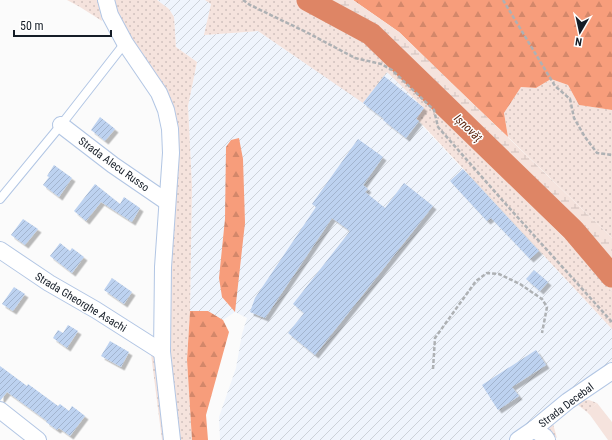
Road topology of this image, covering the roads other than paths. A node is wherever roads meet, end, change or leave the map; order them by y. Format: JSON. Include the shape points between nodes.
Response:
{"nodes":[{"id":1,"x":106,"y":0,"type":"edge"},
{"id":2,"x":125,"y":43,"type":"junction"},
{"id":3,"x":61,"y":125,"type":"junction"},
{"id":4,"x":0,"y":199,"type":"edge"},
{"id":5,"x":167,"y":202,"type":"junction"},
{"id":6,"x":0,"y":250,"type":"edge"},
{"id":7,"x":162,"y":352,"type":"junction"},
{"id":8,"x":612,"y":371,"type":"edge"},
{"id":9,"x":0,"y":410,"type":"edge"},
{"id":10,"x":534,"y":430,"type":"junction"},
{"id":11,"x":38,"y":440,"type":"edge"},
{"id":12,"x":172,"y":440,"type":"edge"},
{"id":13,"x":518,"y":440,"type":"edge"},
{"id":14,"x":547,"y":440,"type":"edge"}],
"edges":[{"from":1,"to":2,"type":"street","via":[[110,15]]},
{"from":2,"to":3,"type":"lane"},
{"from":2,"to":5,"type":"street","via":[[159,93],[166,110],[171,153]]},
{"from":3,"to":4,"type":"lane"},
{"from":3,"to":5,"type":"street","name":"Strada Alecu Russo"},
{"from":5,"to":7,"type":"street"},
{"from":6,"to":7,"type":"street","name":"Strada Gheorghe Asachi"},
{"from":7,"to":12,"type":"street"},
{"from":8,"to":10,"type":"street","name":"Strada Decebal","via":[[568,401]]},
{"from":9,"to":11,"type":"street"},
{"from":10,"to":13,"type":"street"},
{"from":10,"to":14,"type":"street","name":"Strada Decebal"}]}
